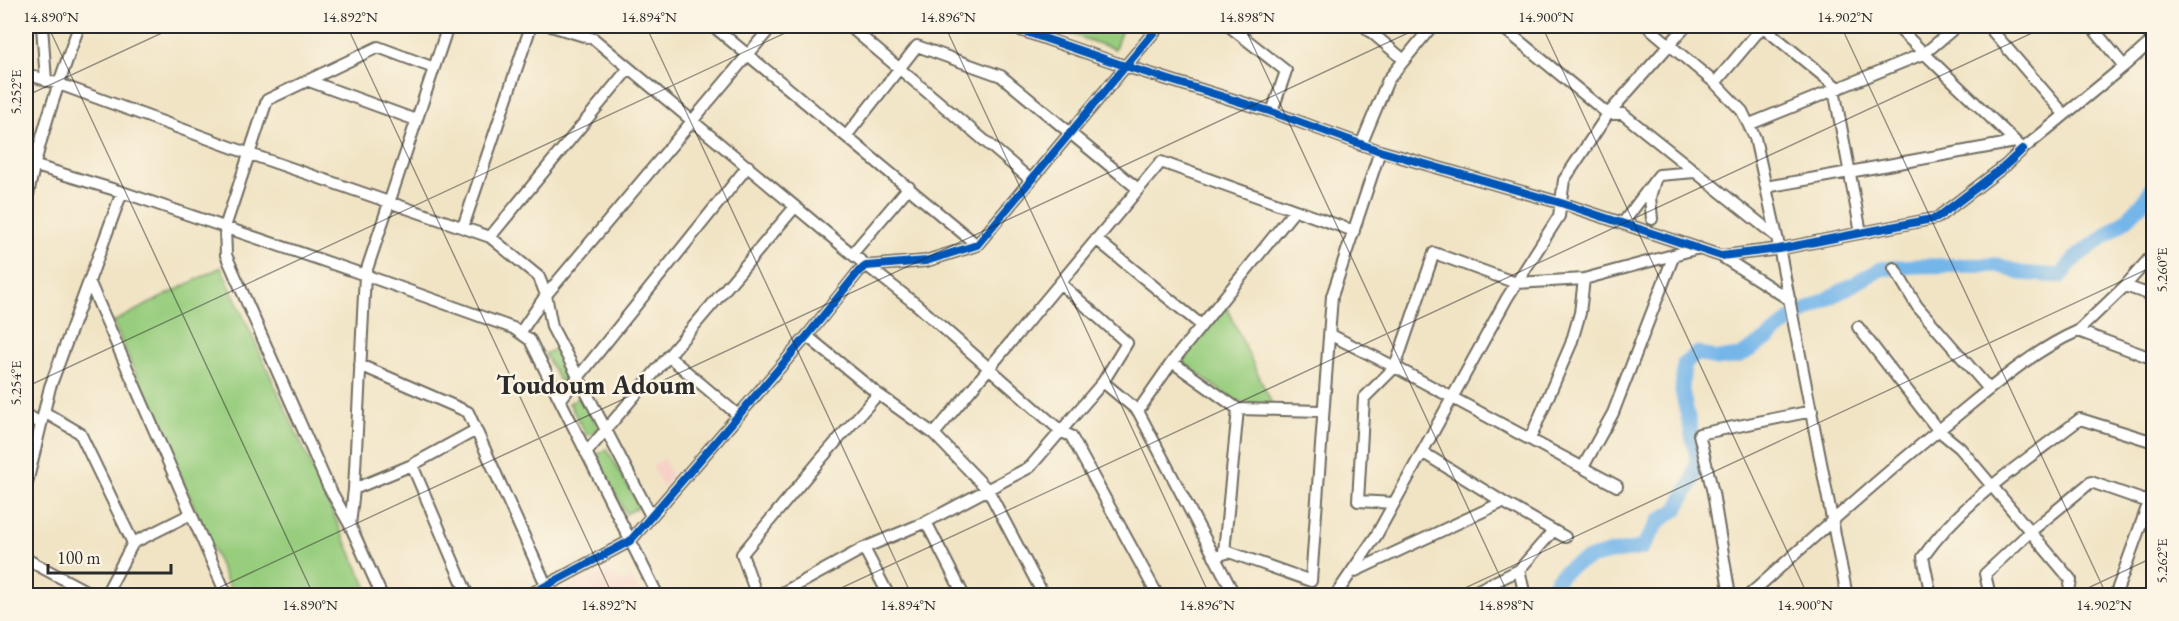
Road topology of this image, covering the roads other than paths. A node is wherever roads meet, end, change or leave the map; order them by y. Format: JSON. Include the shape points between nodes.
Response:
{"nodes":[{"id":1,"x":42,"y":26,"type":"edge"},
{"id":2,"x":79,"y":26,"type":"edge"},
{"id":3,"x":448,"y":26,"type":"edge"},
{"id":4,"x":531,"y":26,"type":"edge"},
{"id":5,"x":551,"y":26,"type":"edge"},
{"id":6,"x":713,"y":26,"type":"edge"},
{"id":7,"x":772,"y":26,"type":"edge"},
{"id":8,"x":849,"y":26,"type":"edge"},
{"id":9,"x":1009,"y":26,"type":"edge"},
{"id":10,"x":1159,"y":26,"type":"edge"},
{"id":11,"x":1229,"y":26,"type":"edge"},
{"id":12,"x":1364,"y":26,"type":"edge"},
{"id":13,"x":1432,"y":26,"type":"edge"},
{"id":14,"x":1501,"y":26,"type":"edge"},
{"id":15,"x":1647,"y":26,"type":"edge"},
{"id":16,"x":1686,"y":26,"type":"edge"},
{"id":17,"x":1763,"y":26,"type":"edge"},
{"id":18,"x":1896,"y":26,"type":"edge"},
{"id":19,"x":1957,"y":26,"type":"edge"},
{"id":20,"x":1988,"y":26,"type":"edge"},
{"id":21,"x":2091,"y":26,"type":"edge"},
{"id":22,"x":1670,"y":45,"type":"junction"},
{"id":23,"x":2152,"y":45,"type":"edge"},
{"id":24,"x":1924,"y":53,"type":"junction"},
{"id":25,"x":748,"y":54,"type":"junction"},
{"id":26,"x":1404,"y":60,"type":"junction"},
{"id":27,"x":1125,"y":66,"type":"junction"},
{"id":28,"x":2124,"y":66,"type":"junction"},
{"id":29,"x":434,"y":68,"type":"junction"},
{"id":30,"x":629,"y":68,"type":"junction"},
{"id":31,"x":900,"y":68,"type":"junction"},
{"id":32,"x":26,"y":74,"type":"edge"},
{"id":33,"x":46,"y":81,"type":"junction"},
{"id":34,"x":309,"y":81,"type":"junction"},
{"id":35,"x":1715,"y":83,"type":"junction"},
{"id":36,"x":59,"y":84,"type":"junction"},
{"id":37,"x":1836,"y":89,"type":"junction"},
{"id":38,"x":1272,"y":112,"type":"junction"},
{"id":39,"x":1608,"y":114,"type":"junction"},
{"id":40,"x":2064,"y":114,"type":"junction"},
{"id":41,"x":416,"y":120,"type":"junction"},
{"id":42,"x":693,"y":120,"type":"junction"},
{"id":43,"x":1750,"y":124,"type":"junction"},
{"id":44,"x":1070,"y":132,"type":"junction"},
{"id":45,"x":847,"y":135,"type":"junction"},
{"id":46,"x":1361,"y":145,"type":"junction"},
{"id":47,"x":2019,"y":145,"type":"junction"},
{"id":48,"x":1380,"y":152,"type":"junction"},
{"id":49,"x":250,"y":154,"type":"junction"},
{"id":50,"x":29,"y":165,"type":"edge"},
{"id":51,"x":748,"y":166,"type":"junction"},
{"id":52,"x":1695,"y":172,"type":"junction"},
{"id":53,"x":1850,"y":172,"type":"junction"},
{"id":54,"x":1031,"y":180,"type":"junction"},
{"id":55,"x":1655,"y":180,"type":"junction"},
{"id":56,"x":909,"y":187,"type":"junction"},
{"id":57,"x":1766,"y":187,"type":"junction"},
{"id":58,"x":1138,"y":189,"type":"junction"},
{"id":59,"x":122,"y":192,"type":"junction"},
{"id":60,"x":389,"y":201,"type":"junction"},
{"id":61,"x":1561,"y":203,"type":"junction"},
{"id":62,"x":26,"y":205,"type":"edge"},
{"id":63,"x":795,"y":207,"type":"junction"},
{"id":64,"x":1295,"y":210,"type":"junction"},
{"id":65,"x":1652,"y":219,"type":"dead end"},
{"id":66,"x":1623,"y":223,"type":"junction"},
{"id":67,"x":225,"y":227,"type":"junction"},
{"id":68,"x":463,"y":227,"type":"junction"},
{"id":69,"x":1354,"y":231,"type":"junction"},
{"id":70,"x":1861,"y":233,"type":"junction"},
{"id":71,"x":490,"y":237,"type":"junction"},
{"id":72,"x":1777,"y":237,"type":"junction"},
{"id":73,"x":1096,"y":239,"type":"junction"},
{"id":74,"x":977,"y":245,"type":"junction"},
{"id":75,"x":1699,"y":248,"type":"junction"},
{"id":76,"x":1779,"y":249,"type":"junction"},
{"id":77,"x":2154,"y":253,"type":"edge"},
{"id":78,"x":852,"y":254,"type":"junction"},
{"id":79,"x":1674,"y":255,"type":"junction"},
{"id":80,"x":1721,"y":256,"type":"junction"},
{"id":81,"x":866,"y":266,"type":"junction"},
{"id":82,"x":1894,"y":268,"type":"dead end"},
{"id":83,"x":365,"y":275,"type":"junction"},
{"id":84,"x":1584,"y":279,"type":"junction"},
{"id":85,"x":89,"y":281,"type":"junction"},
{"id":86,"x":1516,"y":283,"type":"junction"},
{"id":87,"x":1060,"y":284,"type":"junction"},
{"id":88,"x":2125,"y":286,"type":"junction"},
{"id":89,"x":546,"y":295,"type":"junction"},
{"id":90,"x":2154,"y":296,"type":"edge"},
{"id":91,"x":1790,"y":300,"type":"junction"},
{"id":92,"x":1201,"y":326,"type":"junction"},
{"id":93,"x":1858,"y":327,"type":"dead end"},
{"id":94,"x":2078,"y":331,"type":"junction"},
{"id":95,"x":520,"y":333,"type":"junction"},
{"id":96,"x":807,"y":336,"type":"junction"},
{"id":97,"x":1330,"y":336,"type":"junction"},
{"id":98,"x":668,"y":356,"type":"junction"},
{"id":99,"x":2154,"y":359,"type":"edge"},
{"id":100,"x":1172,"y":362,"type":"junction"},
{"id":101,"x":360,"y":365,"type":"junction"},
{"id":102,"x":990,"y":367,"type":"junction"},
{"id":103,"x":1395,"y":367,"type":"junction"},
{"id":104,"x":578,"y":377,"type":"junction"},
{"id":105,"x":1103,"y":382,"type":"junction"},
{"id":106,"x":1989,"y":389,"type":"junction"},
{"id":107,"x":878,"y":394,"type":"junction"},
{"id":108,"x":1453,"y":398,"type":"junction"},
{"id":109,"x":560,"y":400,"type":"junction"},
{"id":110,"x":1238,"y":410,"type":"junction"},
{"id":111,"x":1138,"y":411,"type":"junction"},
{"id":112,"x":1322,"y":411,"type":"junction"},
{"id":113,"x":1812,"y":411,"type":"junction"},
{"id":114,"x":44,"y":412,"type":"junction"},
{"id":115,"x":26,"y":414,"type":"edge"},
{"id":116,"x":738,"y":415,"type":"junction"},
{"id":117,"x":41,"y":424,"type":"junction"},
{"id":118,"x":476,"y":430,"type":"junction"},
{"id":119,"x":606,"y":430,"type":"junction"},
{"id":120,"x":1938,"y":430,"type":"junction"},
{"id":121,"x":1062,"y":432,"type":"junction"},
{"id":122,"x":934,"y":434,"type":"junction"},
{"id":123,"x":1530,"y":439,"type":"junction"},
{"id":124,"x":2154,"y":442,"type":"edge"},
{"id":125,"x":586,"y":453,"type":"junction"},
{"id":126,"x":1422,"y":453,"type":"junction"},
{"id":127,"x":412,"y":465,"type":"junction"},
{"id":128,"x":1583,"y":467,"type":"junction"},
{"id":129,"x":1617,"y":486,"type":"dead end"},
{"id":130,"x":1992,"y":486,"type":"junction"},
{"id":131,"x":26,"y":487,"type":"edge"},
{"id":132,"x":2154,"y":488,"type":"edge"},
{"id":133,"x":354,"y":489,"type":"junction"},
{"id":134,"x":987,"y":490,"type":"junction"},
{"id":135,"x":1503,"y":502,"type":"junction"},
{"id":136,"x":1394,"y":503,"type":"junction"},
{"id":137,"x":2151,"y":503,"type":"edge"},
{"id":138,"x":191,"y":514,"type":"junction"},
{"id":139,"x":651,"y":516,"type":"junction"},
{"id":140,"x":1834,"y":520,"type":"junction"},
{"id":141,"x":926,"y":522,"type":"junction"},
{"id":142,"x":350,"y":525,"type":"junction"},
{"id":143,"x":1552,"y":531,"type":"junction"},
{"id":144,"x":2030,"y":532,"type":"junction"},
{"id":145,"x":1565,"y":537,"type":"dead end"},
{"id":146,"x":630,"y":541,"type":"junction"},
{"id":147,"x":134,"y":543,"type":"junction"},
{"id":148,"x":864,"y":548,"type":"junction"},
{"id":149,"x":1219,"y":554,"type":"junction"},
{"id":150,"x":26,"y":559,"type":"edge"},
{"id":151,"x":1519,"y":570,"type":"junction"},
{"id":152,"x":1350,"y":573,"type":"junction"},
{"id":153,"x":549,"y":590,"type":"edge"},
{"id":154,"x":80,"y":592,"type":"edge"},
{"id":155,"x":2154,"y":594,"type":"edge"},
{"id":156,"x":95,"y":596,"type":"edge"},
{"id":157,"x":105,"y":596,"type":"edge"},
{"id":158,"x":227,"y":596,"type":"edge"},
{"id":159,"x":382,"y":596,"type":"edge"},
{"id":160,"x":468,"y":596,"type":"edge"},
{"id":161,"x":527,"y":596,"type":"edge"},
{"id":162,"x":658,"y":596,"type":"edge"},
{"id":163,"x":757,"y":596,"type":"edge"},
{"id":164,"x":777,"y":596,"type":"edge"},
{"id":165,"x":889,"y":596,"type":"edge"},
{"id":166,"x":964,"y":596,"type":"edge"},
{"id":167,"x":1044,"y":596,"type":"edge"},
{"id":168,"x":1158,"y":596,"type":"edge"},
{"id":169,"x":1234,"y":596,"type":"edge"},
{"id":170,"x":1335,"y":596,"type":"edge"},
{"id":171,"x":1466,"y":596,"type":"edge"},
{"id":172,"x":1525,"y":596,"type":"edge"},
{"id":173,"x":1730,"y":596,"type":"edge"},
{"id":174,"x":1748,"y":596,"type":"edge"},
{"id":175,"x":1847,"y":596,"type":"edge"},
{"id":176,"x":1931,"y":596,"type":"edge"},
{"id":177,"x":1990,"y":596,"type":"edge"},
{"id":178,"x":2068,"y":596,"type":"edge"},
{"id":179,"x":2115,"y":596,"type":"edge"},
{"id":180,"x":2146,"y":596,"type":"edge"}],
"edges":[{"from":1,"to":33,"type":"street"},
{"from":2,"to":36,"type":"street"},
{"from":3,"to":29,"type":"street"},
{"from":4,"to":68,"type":"street"},
{"from":5,"to":30,"type":"street","via":[[594,39]]},
{"from":6,"to":25,"type":"street"},
{"from":7,"to":25,"type":"street"},
{"from":8,"to":31,"type":"street"},
{"from":9,"to":27,"type":"street"},
{"from":10,"to":27,"type":"street"},
{"from":11,"to":38,"type":"street","via":[[1286,71]]},
{"from":12,"to":26,"type":"street"},
{"from":13,"to":26,"type":"street"},
{"from":14,"to":39,"type":"street"},
{"from":15,"to":22,"type":"street"},
{"from":16,"to":22,"type":"street"},
{"from":17,"to":35,"type":"street"},
{"from":17,"to":37,"type":"street"},
{"from":18,"to":24,"type":"street"},
{"from":19,"to":24,"type":"street"},
{"from":20,"to":40,"type":"street"},
{"from":21,"to":28,"type":"street"},
{"from":22,"to":35,"type":"street"},
{"from":22,"to":39,"type":"street"},
{"from":23,"to":28,"type":"street"},
{"from":24,"to":37,"type":"street"},
{"from":24,"to":47,"type":"street"},
{"from":25,"to":42,"type":"street"},
{"from":25,"to":45,"type":"street"},
{"from":26,"to":46,"type":"street","via":[[1388,80]]},
{"from":27,"to":38,"type":"street"},
{"from":27,"to":44,"type":"street"},
{"from":28,"to":40,"type":"street"},
{"from":29,"to":34,"type":"street","via":[[378,47]]},
{"from":29,"to":41,"type":"street"},
{"from":30,"to":42,"type":"street"},
{"from":30,"to":71,"type":"street"},
{"from":31,"to":44,"type":"street","via":[[917,46],[1001,76]]},
{"from":31,"to":45,"type":"street"},
{"from":31,"to":54,"type":"street"},
{"from":32,"to":33,"type":"street"},
{"from":33,"to":36,"type":"street"},
{"from":34,"to":41,"type":"street"},
{"from":34,"to":49,"type":"street","via":[[267,100]]},
{"from":35,"to":43,"type":"street"},
{"from":36,"to":49,"type":"street"},
{"from":36,"to":50,"type":"street"},
{"from":37,"to":43,"type":"street"},
{"from":37,"to":53,"type":"street"},
{"from":38,"to":46,"type":"street"},
{"from":39,"to":52,"type":"street","via":[[1623,114]]},
{"from":39,"to":61,"type":"street","via":[[1564,180]]},
{"from":40,"to":47,"type":"street"},
{"from":41,"to":60,"type":"street"},
{"from":42,"to":51,"type":"street"},
{"from":42,"to":89,"type":"street"},
{"from":43,"to":57,"type":"street"},
{"from":44,"to":54,"type":"street"},
{"from":44,"to":58,"type":"street"},
{"from":45,"to":56,"type":"street"},
{"from":46,"to":48,"type":"street"},
{"from":47,"to":53,"type":"street"},
{"from":47,"to":70,"type":"street","via":[[2006,165],[1937,218]]},
{"from":48,"to":61,"type":"street"},
{"from":48,"to":69,"type":"street"},
{"from":49,"to":60,"type":"street"},
{"from":49,"to":67,"type":"street"},
{"from":50,"to":59,"type":"street"},
{"from":50,"to":62,"type":"street"},
{"from":51,"to":63,"type":"street"},
{"from":51,"to":104,"type":"street"},
{"from":52,"to":55,"type":"street","via":[[1659,175]]},
{"from":52,"to":72,"type":"street"},
{"from":53,"to":57,"type":"street"},
{"from":53,"to":70,"type":"street"},
{"from":54,"to":74,"type":"street"},
{"from":55,"to":65,"type":"street","via":[[1650,197]]},
{"from":55,"to":66,"type":"street"},
{"from":56,"to":74,"type":"street"},
{"from":56,"to":78,"type":"street"},
{"from":57,"to":72,"type":"street"},
{"from":58,"to":64,"type":"street","via":[[1161,162]]},
{"from":58,"to":73,"type":"street"},
{"from":59,"to":67,"type":"street"},
{"from":59,"to":85,"type":"street"},
{"from":60,"to":68,"type":"street"},
{"from":60,"to":83,"type":"street"},
{"from":61,"to":66,"type":"street"},
{"from":61,"to":86,"type":"street","via":[[1559,216]]},
{"from":63,"to":78,"type":"street"},
{"from":63,"to":98,"type":"street"},
{"from":64,"to":69,"type":"street"},
{"from":64,"to":92,"type":"street"},
{"from":66,"to":75,"type":"street"},
{"from":67,"to":83,"type":"street"},
{"from":67,"to":142,"type":"street","via":[[226,255],[328,486]]},
{"from":68,"to":71,"type":"street"},
{"from":69,"to":97,"type":"street","via":[[1332,296]]},
{"from":70,"to":76,"type":"street"},
{"from":71,"to":89,"type":"street","via":[[540,278]]},
{"from":72,"to":76,"type":"street"},
{"from":73,"to":87,"type":"street"},
{"from":73,"to":92,"type":"street"},
{"from":74,"to":81,"type":"street","via":[[926,261]]},
{"from":75,"to":79,"type":"street"},
{"from":75,"to":80,"type":"street"},
{"from":76,"to":80,"type":"street"},
{"from":76,"to":91,"type":"street"},
{"from":77,"to":88,"type":"street"},
{"from":78,"to":81,"type":"street"},
{"from":79,"to":84,"type":"street"},
{"from":79,"to":128,"type":"street","via":[[1613,413]]},
{"from":80,"to":91,"type":"street"},
{"from":81,"to":96,"type":"street"},
{"from":81,"to":102,"type":"street"},
{"from":82,"to":106,"type":"street","via":[[1917,306]]},
{"from":83,"to":95,"type":"street"},
{"from":83,"to":101,"type":"street"},
{"from":84,"to":86,"type":"street"},
{"from":84,"to":123,"type":"street","via":[[1571,344]]},
{"from":85,"to":114,"type":"street"},
{"from":85,"to":138,"type":"street"},
{"from":86,"to":103,"type":"street","via":[[1434,253]]},
{"from":86,"to":108,"type":"street"},
{"from":87,"to":102,"type":"street"},
{"from":87,"to":105,"type":"street","via":[[1127,343]]},
{"from":88,"to":90,"type":"street"},
{"from":88,"to":94,"type":"street"},
{"from":89,"to":95,"type":"street"},
{"from":89,"to":104,"type":"street","via":[[552,327]]},
{"from":91,"to":113,"type":"street"},
{"from":92,"to":100,"type":"street"},
{"from":93,"to":120,"type":"street"},
{"from":94,"to":99,"type":"street"},
{"from":94,"to":106,"type":"street","via":[[2058,339]]},
{"from":95,"to":109,"type":"street","via":[[530,340]]},
{"from":96,"to":107,"type":"street"},
{"from":96,"to":116,"type":"street"},
{"from":97,"to":103,"type":"street"},
{"from":97,"to":112,"type":"street"},
{"from":98,"to":116,"type":"street"},
{"from":98,"to":119,"type":"street"},
{"from":100,"to":110,"type":"street"},
{"from":100,"to":111,"type":"street"},
{"from":101,"to":118,"type":"street","via":[[468,412]]},
{"from":101,"to":133,"type":"street"},
{"from":102,"to":121,"type":"street"},
{"from":102,"to":122,"type":"street"},
{"from":103,"to":108,"type":"street"},
{"from":103,"to":136,"type":"street","via":[[1364,398],[1358,501]]},
{"from":104,"to":109,"type":"street"},
{"from":104,"to":119,"type":"street"},
{"from":105,"to":111,"type":"street"},
{"from":105,"to":121,"type":"street"},
{"from":106,"to":120,"type":"street"},
{"from":107,"to":122,"type":"street"},
{"from":107,"to":163,"type":"street","via":[[741,554]]},
{"from":108,"to":123,"type":"street"},
{"from":108,"to":126,"type":"street"},
{"from":109,"to":125,"type":"street"},
{"from":110,"to":112,"type":"street"},
{"from":110,"to":149,"type":"street"},
{"from":111,"to":149,"type":"street"},
{"from":112,"to":149,"type":"street","via":[[1316,583]]},
{"from":113,"to":140,"type":"street"},
{"from":113,"to":173,"type":"street","via":[[1699,434]]},
{"from":114,"to":117,"type":"street"},
{"from":114,"to":147,"type":"street","via":[[80,433]]},
{"from":115,"to":117,"type":"street"},
{"from":116,"to":139,"type":"street"},
{"from":117,"to":131,"type":"street"},
{"from":118,"to":127,"type":"street"},
{"from":118,"to":153,"type":"street"},
{"from":119,"to":125,"type":"street"},
{"from":119,"to":139,"type":"street"},
{"from":120,"to":130,"type":"street","via":[[1960,448]]},
{"from":120,"to":140,"type":"street"},
{"from":121,"to":134,"type":"street","via":[[1030,467]]},
{"from":121,"to":168,"type":"street","via":[[1071,436]]},
{"from":122,"to":134,"type":"street"},
{"from":123,"to":128,"type":"street"},
{"from":124,"to":130,"type":"street","via":[[2080,419]]},
{"from":125,"to":146,"type":"street"},
{"from":126,"to":135,"type":"street"},
{"from":126,"to":136,"type":"street"},
{"from":127,"to":133,"type":"street"},
{"from":127,"to":160,"type":"street"},
{"from":128,"to":129,"type":"street"},
{"from":130,"to":144,"type":"street"},
{"from":130,"to":176,"type":"street","via":[[1940,533],[1923,557]]},
{"from":132,"to":137,"type":"street"},
{"from":133,"to":142,"type":"street"},
{"from":134,"to":141,"type":"street"},
{"from":134,"to":167,"type":"street"},
{"from":135,"to":143,"type":"street"},
{"from":135,"to":152,"type":"street"},
{"from":136,"to":152,"type":"street"},
{"from":137,"to":144,"type":"street","via":[[2091,482]]},
{"from":137,"to":179,"type":"street"},
{"from":138,"to":147,"type":"street"},
{"from":138,"to":158,"type":"street"},
{"from":139,"to":146,"type":"street"},
{"from":140,"to":174,"type":"street"},
{"from":140,"to":175,"type":"street"},
{"from":141,"to":148,"type":"street"},
{"from":141,"to":166,"type":"street"},
{"from":142,"to":159,"type":"street"},
{"from":143,"to":145,"type":"street"},
{"from":143,"to":151,"type":"street"},
{"from":144,"to":177,"type":"street","via":[[1985,574]]},
{"from":144,"to":178,"type":"street","via":[[2071,580]]},
{"from":146,"to":153,"type":"street"},
{"from":146,"to":162,"type":"street"},
{"from":147,"to":157,"type":"street"},
{"from":148,"to":164,"type":"street"},
{"from":148,"to":165,"type":"street"},
{"from":149,"to":169,"type":"street"},
{"from":150,"to":154,"type":"street"},
{"from":151,"to":171,"type":"street"},
{"from":151,"to":172,"type":"street"},
{"from":152,"to":170,"type":"street"},
{"from":153,"to":161,"type":"street"},
{"from":154,"to":156,"type":"street"},
{"from":155,"to":180,"type":"street"}]}
